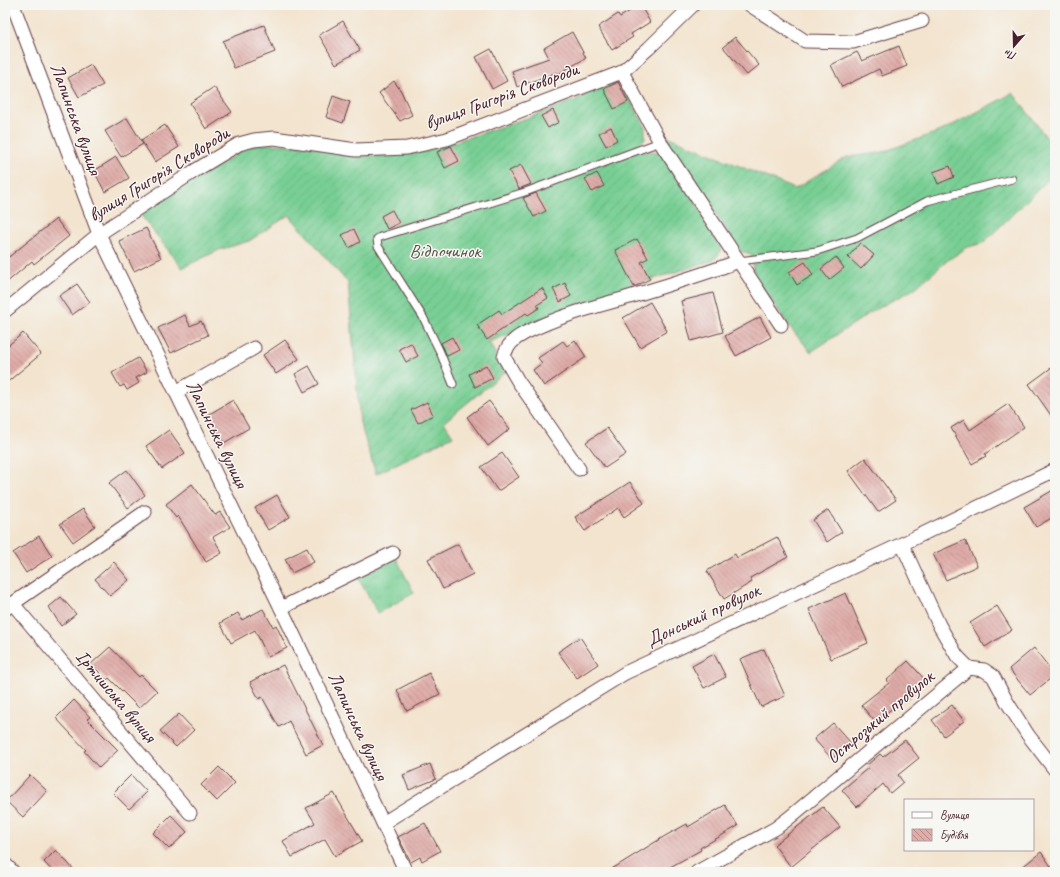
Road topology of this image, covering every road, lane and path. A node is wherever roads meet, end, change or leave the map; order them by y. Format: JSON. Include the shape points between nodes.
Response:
{"nodes":[{"id":1,"x":13,"y":5,"type":"edge"},
{"id":2,"x":693,"y":5,"type":"edge"},
{"id":3,"x":750,"y":5,"type":"edge"},
{"id":4,"x":922,"y":21,"type":"dead end"},
{"id":5,"x":622,"y":72,"type":"junction"},
{"id":6,"x":660,"y":142,"type":"junction"},
{"id":7,"x":1012,"y":179,"type":"dead end"},
{"id":8,"x":99,"y":234,"type":"junction"},
{"id":9,"x":739,"y":261,"type":"junction"},
{"id":10,"x":5,"y":311,"type":"edge"},
{"id":11,"x":780,"y":326,"type":"dead end"},
{"id":12,"x":254,"y":348,"type":"dead end"},
{"id":13,"x":453,"y":384,"type":"dead end"},
{"id":14,"x":176,"y":392,"type":"junction"},
{"id":15,"x":579,"y":469,"type":"dead end"},
{"id":16,"x":1055,"y":470,"type":"edge"},
{"id":17,"x":145,"y":512,"type":"dead end"},
{"id":18,"x":902,"y":544,"type":"junction"},
{"id":19,"x":393,"y":553,"type":"dead end"},
{"id":20,"x":9,"y":607,"type":"edge"},
{"id":21,"x":281,"y":608,"type":"junction"},
{"id":22,"x":969,"y":668,"type":"junction"},
{"id":23,"x":1055,"y":770,"type":"edge"},
{"id":24,"x":190,"y":813,"type":"dead end"},
{"id":25,"x":383,"y":823,"type":"junction"},
{"id":26,"x":5,"y":864,"type":"edge"},
{"id":27,"x":13,"y":872,"type":"edge"},
{"id":28,"x":406,"y":872,"type":"edge"},
{"id":29,"x":697,"y":872,"type":"edge"}],
"edges":[{"from":1,"to":8,"type":"street","name":"Лапинська вулиця"},
{"from":2,"to":5,"type":"street"},
{"from":3,"to":4,"type":"street","via":[[805,41],[853,42]]},
{"from":5,"to":6,"type":"street"},
{"from":5,"to":8,"type":"street","name":"вулиця Григорія Сковороди","via":[[448,139],[406,148],[356,150],[274,138],[239,144]]},
{"from":6,"to":9,"type":"street"},
{"from":6,"to":13,"type":"lane","via":[[528,191],[377,239],[378,246],[423,317]]},
{"from":7,"to":9,"type":"lane","via":[[926,201],[857,238],[817,251]]},
{"from":8,"to":10,"type":"street","name":"вулиця Григорія Сковороди"},
{"from":8,"to":14,"type":"street","name":"Лапинська вулиця"},
{"from":9,"to":11,"type":"street"},
{"from":9,"to":15,"type":"street","via":[[581,311],[524,333],[510,344],[504,357]]},
{"from":12,"to":14,"type":"street"},
{"from":14,"to":21,"type":"street","name":"Лапинська вулиця"},
{"from":16,"to":18,"type":"street","name":"Донський провулок"},
{"from":17,"to":20,"type":"street"},
{"from":18,"to":22,"type":"street","via":[[939,625],[956,656]]},
{"from":18,"to":25,"type":"street","name":"Донський провулок","via":[[625,673]]},
{"from":19,"to":21,"type":"street"},
{"from":20,"to":24,"type":"street","name":"Іртишська вулиця"},
{"from":21,"to":25,"type":"street","name":"Лапинська вулиця"},
{"from":22,"to":23,"type":"street","via":[[984,670],[993,676],[1028,735]]},
{"from":22,"to":29,"type":"street","name":"Острозький провулок","via":[[776,828]]},
{"from":25,"to":28,"type":"street","name":"Лапинська вулиця"},
{"from":26,"to":27,"type":"street"}]}
